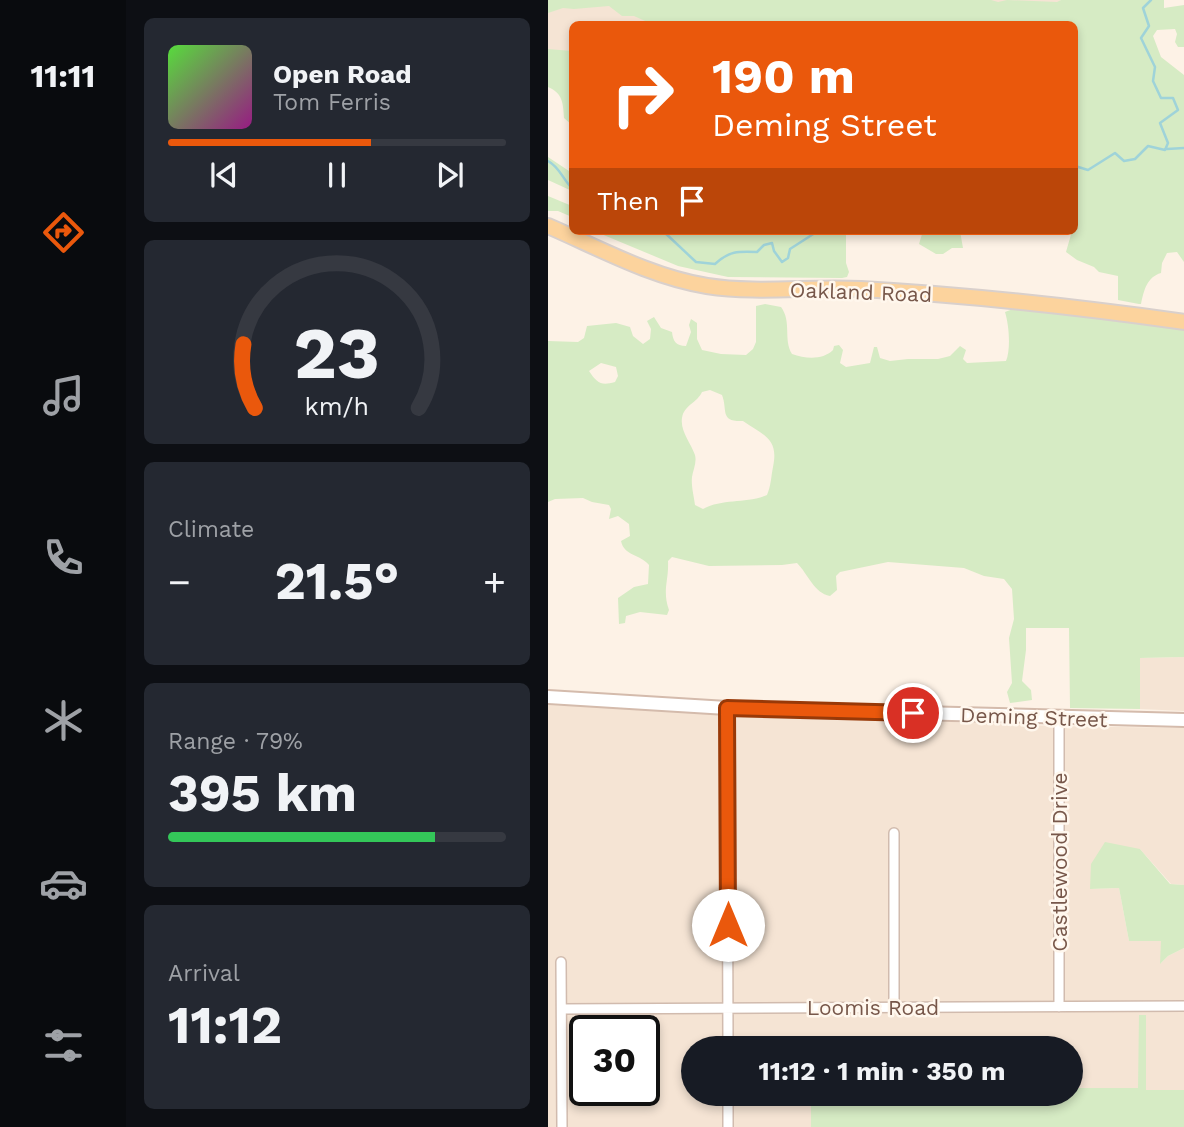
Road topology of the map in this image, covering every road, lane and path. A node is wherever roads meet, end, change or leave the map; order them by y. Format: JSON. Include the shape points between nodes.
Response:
{"nodes":[{"id":1,"x":548,"y":226,"type":"edge"},
{"id":2,"x":1184,"y":322,"type":"edge"},
{"id":3,"x":548,"y":697,"type":"edge"},
{"id":4,"x":727,"y":708,"type":"junction"},
{"id":5,"x":1059,"y":718,"type":"junction"},
{"id":6,"x":1184,"y":720,"type":"edge"},
{"id":7,"x":894,"y":833,"type":"dead end"},
{"id":8,"x":561,"y":962,"type":"dead end"},
{"id":9,"x":728,"y":1006,"type":"junction"},
{"id":10,"x":1184,"y":1006,"type":"edge"},
{"id":11,"x":894,"y":1007,"type":"junction"},
{"id":12,"x":1059,"y":1007,"type":"junction"},
{"id":13,"x":561,"y":1009,"type":"junction"},
{"id":14,"x":728,"y":1036,"type":"edge"},
{"id":15,"x":728,"y":1106,"type":"edge"},
{"id":16,"x":562,"y":1127,"type":"edge"},
{"id":17,"x":728,"y":1127,"type":"edge"}],
"edges":[{"from":1,"to":2,"type":"main road","name":"Oakland Road","via":[[639,266],[707,286],[921,293]]},
{"from":3,"to":4,"type":"street","name":"Deming Street"},
{"from":4,"to":5,"type":"street","name":"Deming Street"},
{"from":4,"to":9,"type":"street"},
{"from":5,"to":6,"type":"street","name":"Deming Street"},
{"from":5,"to":12,"type":"street","name":"Castlewood Drive"},
{"from":7,"to":11,"type":"street"},
{"from":8,"to":13,"type":"street"},
{"from":9,"to":11,"type":"street","name":"Loomis Road"},
{"from":9,"to":13,"type":"street","name":"Loomis Road"},
{"from":9,"to":14,"type":"street"},
{"from":10,"to":12,"type":"street","name":"Loomis Road"},
{"from":11,"to":12,"type":"street","name":"Loomis Road"},
{"from":13,"to":16,"type":"street"},
{"from":15,"to":17,"type":"street"}]}
